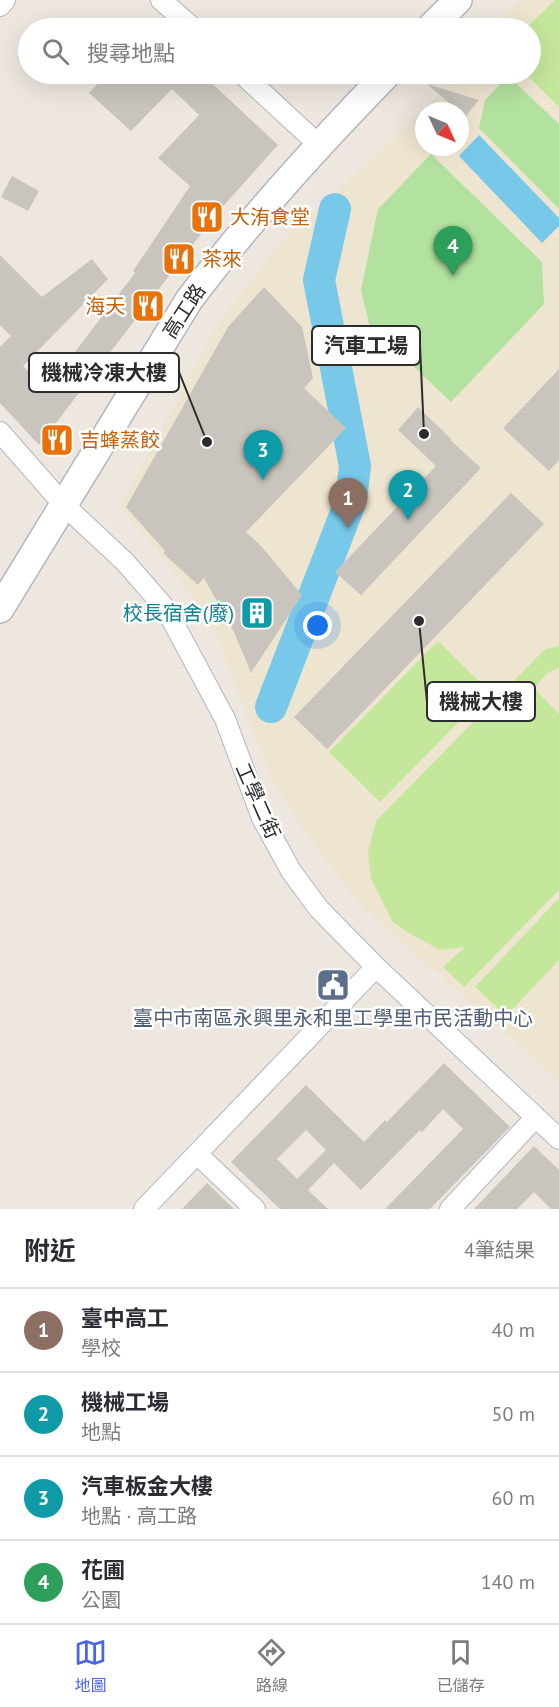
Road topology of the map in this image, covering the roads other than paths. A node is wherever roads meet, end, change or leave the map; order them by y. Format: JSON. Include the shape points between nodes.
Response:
{"nodes":[{"id":1,"x":5,"y":0,"type":"edge"},
{"id":2,"x":161,"y":0,"type":"edge"},
{"id":3,"x":458,"y":0,"type":"edge"},
{"id":4,"x":0,"y":6,"type":"edge"},
{"id":5,"x":182,"y":18,"type":"edge"},
{"id":6,"x":440,"y":18,"type":"edge"},
{"id":7,"x":253,"y":84,"type":"edge"},
{"id":8,"x":377,"y":84,"type":"edge"},
{"id":9,"x":319,"y":145,"type":"junction"},
{"id":10,"x":0,"y":432,"type":"edge"},
{"id":11,"x":63,"y":505,"type":"junction"},
{"id":12,"x":0,"y":609,"type":"edge"},
{"id":13,"x":376,"y":967,"type":"junction"},
{"id":14,"x":536,"y":1117,"type":"junction"},
{"id":15,"x":559,"y":1139,"type":"edge"},
{"id":16,"x":197,"y":1154,"type":"junction"},
{"id":17,"x":144,"y":1209,"type":"edge"},
{"id":18,"x":255,"y":1209,"type":"edge"},
{"id":19,"x":450,"y":1209,"type":"edge"}],
"edges":[{"from":1,"to":4,"type":"street"},
{"from":2,"to":5,"type":"street"},
{"from":3,"to":6,"type":"street"},
{"from":7,"to":9,"type":"street"},
{"from":8,"to":9,"type":"street","name":"高工路"},
{"from":9,"to":11,"type":"street","name":"高工路","via":[[189,300]]},
{"from":10,"to":11,"type":"street","name":"工學二街"},
{"from":11,"to":12,"type":"street","name":"高工路"},
{"from":11,"to":13,"type":"street","name":"工學二街","via":[[125,562],[166,609],[225,719],[262,818],[291,871],[319,909]]},
{"from":13,"to":14,"type":"street","name":"工學二街"},
{"from":13,"to":16,"type":"street"},
{"from":14,"to":15,"type":"street","name":"工學二街"},
{"from":14,"to":19,"type":"street"},
{"from":16,"to":17,"type":"street"},
{"from":16,"to":18,"type":"street"}]}
